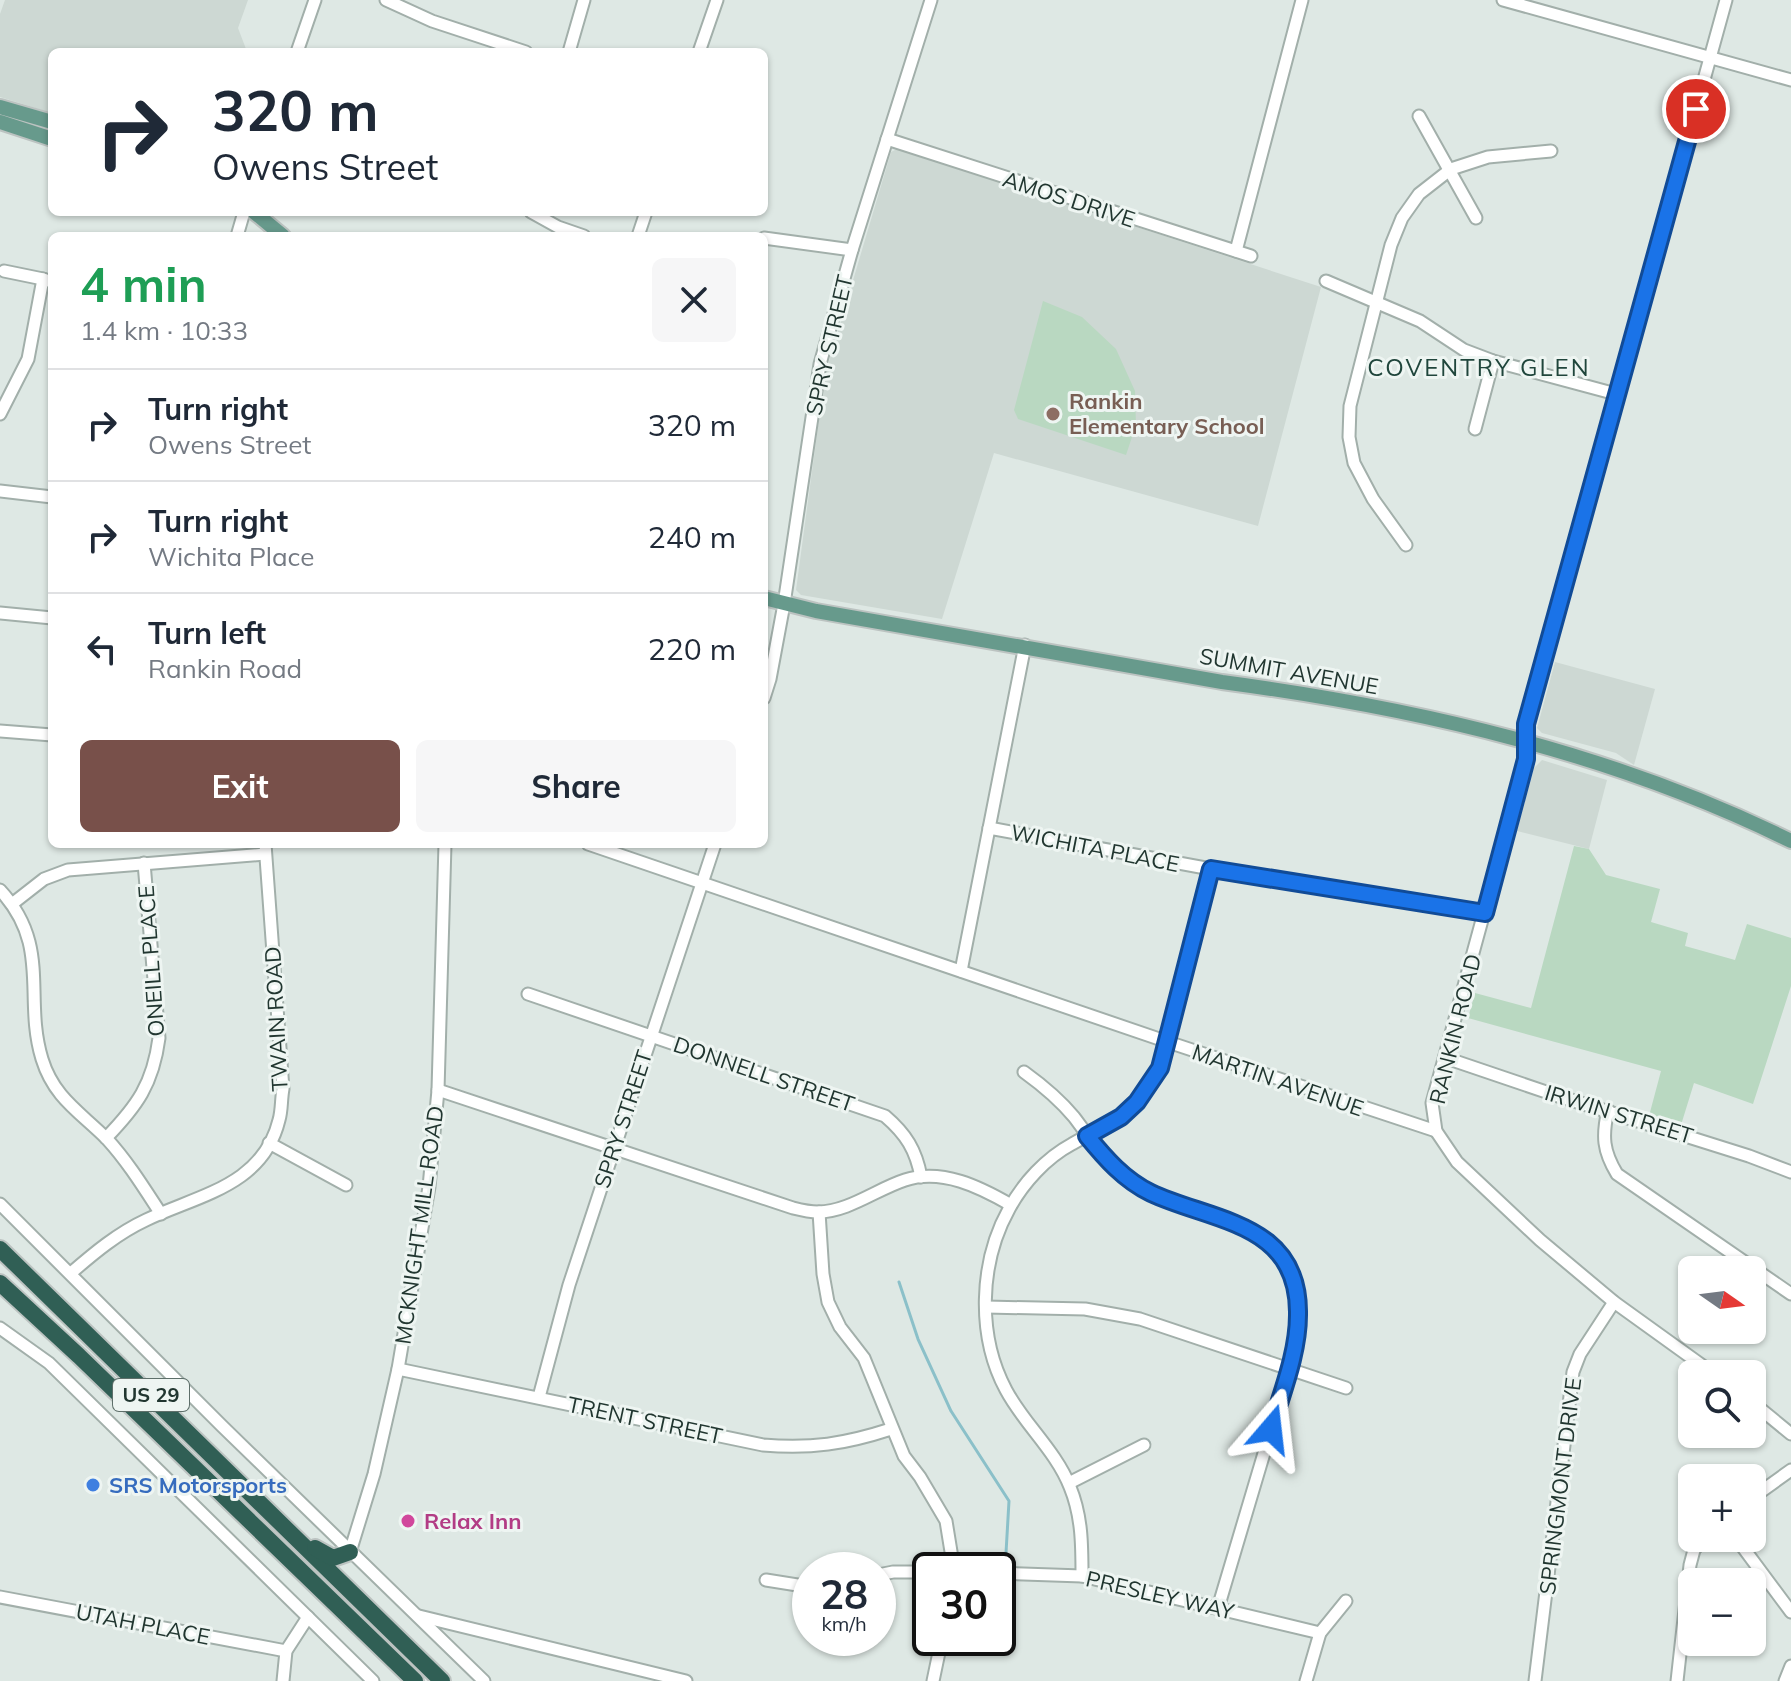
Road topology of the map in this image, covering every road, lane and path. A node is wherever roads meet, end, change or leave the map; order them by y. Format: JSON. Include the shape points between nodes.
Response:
{"nodes":[{"id":1,"x":315,"y":0,"type":"edge"},
{"id":2,"x":386,"y":0,"type":"edge"},
{"id":3,"x":584,"y":0,"type":"edge"},
{"id":4,"x":717,"y":0,"type":"edge"},
{"id":5,"x":931,"y":0,"type":"edge"},
{"id":6,"x":1302,"y":0,"type":"edge"},
{"id":7,"x":1503,"y":0,"type":"edge"},
{"id":8,"x":1726,"y":0,"type":"edge"},
{"id":9,"x":1538,"y":5,"type":"edge"},
{"id":10,"x":298,"y":48,"type":"edge"},
{"id":11,"x":514,"y":48,"type":"edge"},
{"id":12,"x":570,"y":48,"type":"edge"},
{"id":13,"x":700,"y":48,"type":"edge"},
{"id":14,"x":1710,"y":58,"type":"junction"},
{"id":15,"x":1791,"y":80,"type":"edge"},
{"id":16,"x":0,"y":107,"type":"edge"},
{"id":17,"x":1419,"y":116,"type":"dead end"},
{"id":18,"x":48,"y":121,"type":"edge"},
{"id":19,"x":0,"y":122,"type":"edge"},
{"id":20,"x":48,"y":138,"type":"edge"},
{"id":21,"x":887,"y":139,"type":"junction"},
{"id":22,"x":1551,"y":151,"type":"dead end"},
{"id":23,"x":1451,"y":169,"type":"junction"},
{"id":24,"x":259,"y":216,"type":"edge"},
{"id":25,"x":538,"y":216,"type":"edge"},
{"id":26,"x":1476,"y":218,"type":"dead end"},
{"id":27,"x":278,"y":232,"type":"edge"},
{"id":28,"x":572,"y":232,"type":"edge"},
{"id":29,"x":768,"y":239,"type":"edge"},
{"id":30,"x":852,"y":250,"type":"junction"},
{"id":31,"x":1236,"y":251,"type":"junction"},
{"id":32,"x":1251,"y":256,"type":"dead end"},
{"id":33,"x":4,"y":271,"type":"dead end"},
{"id":34,"x":48,"y":280,"type":"edge"},
{"id":35,"x":1326,"y":281,"type":"dead end"},
{"id":36,"x":1377,"y":301,"type":"junction"},
{"id":37,"x":1493,"y":361,"type":"junction"},
{"id":38,"x":1616,"y":394,"type":"junction"},
{"id":39,"x":0,"y":414,"type":"edge"},
{"id":40,"x":1475,"y":429,"type":"dead end"},
{"id":41,"x":0,"y":491,"type":"edge"},
{"id":42,"x":48,"y":497,"type":"edge"},
{"id":43,"x":1406,"y":545,"type":"dead end"},
{"id":44,"x":768,"y":599,"type":"edge"},
{"id":45,"x":784,"y":604,"type":"junction"},
{"id":46,"x":0,"y":613,"type":"edge"},
{"id":47,"x":48,"y":618,"type":"edge"},
{"id":48,"x":1025,"y":645,"type":"junction"},
{"id":49,"x":768,"y":685,"type":"edge"},
{"id":50,"x":0,"y":731,"type":"edge"},
{"id":51,"x":48,"y":735,"type":"edge"},
{"id":52,"x":1525,"y":739,"type":"junction"},
{"id":53,"x":989,"y":828,"type":"junction"},
{"id":54,"x":1791,"y":841,"type":"edge"},
{"id":55,"x":445,"y":848,"type":"edge"},
{"id":56,"x":600,"y":848,"type":"edge"},
{"id":57,"x":714,"y":848,"type":"edge"},
{"id":58,"x":265,"y":849,"type":"edge"},
{"id":59,"x":144,"y":863,"type":"junction"},
{"id":60,"x":1211,"y":869,"type":"junction"},
{"id":61,"x":702,"y":883,"type":"junction"},
{"id":62,"x":0,"y":890,"type":"edge"},
{"id":63,"x":12,"y":904,"type":"junction"},
{"id":64,"x":1485,"y":913,"type":"junction"},
{"id":65,"x":961,"y":971,"type":"junction"},
{"id":66,"x":528,"y":994,"type":"dead end"},
{"id":67,"x":651,"y":1036,"type":"junction"},
{"id":68,"x":1168,"y":1042,"type":"junction"},
{"id":69,"x":1446,"y":1058,"type":"junction"},
{"id":70,"x":1024,"y":1072,"type":"dead end"},
{"id":71,"x":438,"y":1090,"type":"junction"},
{"id":72,"x":1608,"y":1110,"type":"junction"},
{"id":73,"x":1436,"y":1131,"type":"junction"},
{"id":74,"x":1087,"y":1136,"type":"junction"},
{"id":75,"x":106,"y":1138,"type":"junction"},
{"id":76,"x":269,"y":1143,"type":"junction"},
{"id":77,"x":613,"y":1147,"type":"junction"},
{"id":78,"x":1791,"y":1172,"type":"edge"},
{"id":79,"x":921,"y":1177,"type":"junction"},
{"id":80,"x":346,"y":1185,"type":"dead end"},
{"id":81,"x":0,"y":1204,"type":"edge"},
{"id":82,"x":1011,"y":1205,"type":"junction"},
{"id":83,"x":819,"y":1212,"type":"junction"},
{"id":84,"x":161,"y":1214,"type":"junction"},
{"id":85,"x":0,"y":1249,"type":"edge"},
{"id":86,"x":71,"y":1273,"type":"junction"},
{"id":87,"x":0,"y":1283,"type":"edge"},
{"id":88,"x":1791,"y":1294,"type":"edge"},
{"id":89,"x":1614,"y":1302,"type":"junction"},
{"id":90,"x":986,"y":1307,"type":"junction"},
{"id":91,"x":0,"y":1328,"type":"edge"},
{"id":92,"x":1695,"y":1360,"type":"edge"},
{"id":93,"x":398,"y":1369,"type":"junction"},
{"id":94,"x":1289,"y":1369,"type":"junction"},
{"id":95,"x":1346,"y":1388,"type":"dead end"},
{"id":96,"x":539,"y":1397,"type":"junction"},
{"id":97,"x":1766,"y":1413,"type":"edge"},
{"id":98,"x":891,"y":1429,"type":"junction"},
{"id":99,"x":1791,"y":1434,"type":"edge"},
{"id":100,"x":1144,"y":1445,"type":"dead end"},
{"id":101,"x":1791,"y":1470,"type":"edge"},
{"id":102,"x":1069,"y":1483,"type":"junction"},
{"id":103,"x":1766,"y":1488,"type":"edge"},
{"id":104,"x":302,"y":1542,"type":"junction"},
{"id":105,"x":350,"y":1552,"type":"junction"},
{"id":106,"x":951,"y":1552,"type":"edge"},
{"id":107,"x":1693,"y":1552,"type":"edge"},
{"id":108,"x":1746,"y":1552,"type":"edge"},
{"id":109,"x":1016,"y":1574,"type":"edge"},
{"id":110,"x":1082,"y":1576,"type":"junction"},
{"id":111,"x":766,"y":1580,"type":"dead end"},
{"id":112,"x":792,"y":1584,"type":"edge"},
{"id":113,"x":346,"y":1587,"type":"junction"},
{"id":114,"x":0,"y":1597,"type":"edge"},
{"id":115,"x":1346,"y":1601,"type":"dead end"},
{"id":116,"x":1218,"y":1608,"type":"junction"},
{"id":117,"x":1791,"y":1612,"type":"edge"},
{"id":118,"x":418,"y":1616,"type":"junction"},
{"id":119,"x":308,"y":1617,"type":"junction"},
{"id":120,"x":1320,"y":1633,"type":"junction"},
{"id":121,"x":286,"y":1651,"type":"junction"},
{"id":122,"x":938,"y":1656,"type":"edge"},
{"id":123,"x":1791,"y":1666,"type":"edge"},
{"id":124,"x":283,"y":1681,"type":"edge"},
{"id":125,"x":373,"y":1681,"type":"edge"},
{"id":126,"x":415,"y":1681,"type":"edge"},
{"id":127,"x":442,"y":1681,"type":"edge"},
{"id":128,"x":484,"y":1681,"type":"edge"},
{"id":129,"x":686,"y":1681,"type":"edge"},
{"id":130,"x":933,"y":1681,"type":"edge"},
{"id":131,"x":1306,"y":1681,"type":"edge"},
{"id":132,"x":1535,"y":1681,"type":"edge"},
{"id":133,"x":1677,"y":1681,"type":"edge"},
{"id":134,"x":1785,"y":1681,"type":"edge"}],
"edges":[{"from":1,"to":10,"type":"street"},
{"from":2,"to":11,"type":"street"},
{"from":3,"to":12,"type":"street"},
{"from":4,"to":13,"type":"street"},
{"from":5,"to":21,"type":"street","name":"SPRY STREET"},
{"from":6,"to":31,"type":"street"},
{"from":7,"to":9,"type":"street"},
{"from":8,"to":14,"type":"street","name":"RANKIN ROAD"},
{"from":9,"to":14,"type":"street"},
{"from":14,"to":15,"type":"street"},
{"from":14,"to":38,"type":"street","name":"RANKIN ROAD"},
{"from":16,"to":18,"type":"main road"},
{"from":17,"to":23,"type":"street"},
{"from":19,"to":20,"type":"main road"},
{"from":21,"to":30,"type":"street","name":"SPRY STREET"},
{"from":21,"to":31,"type":"street","name":"AMOS DRIVE"},
{"from":22,"to":23,"type":"street","via":[[1488,157]]},
{"from":23,"to":26,"type":"street"},
{"from":23,"to":36,"type":"street","via":[[1419,194],[1402,218]]},
{"from":24,"to":27,"type":"main road"},
{"from":25,"to":28,"type":"street"},
{"from":29,"to":30,"type":"street"},
{"from":30,"to":45,"type":"street","name":"SPRY STREET","via":[[816,382]]},
{"from":31,"to":32,"type":"street","name":"AMOS DRIVE"},
{"from":33,"to":34,"type":"street"},
{"from":34,"to":39,"type":"street","via":[[28,359]]},
{"from":35,"to":36,"type":"street"},
{"from":36,"to":37,"type":"street"},
{"from":36,"to":43,"type":"street","via":[[1350,406],[1349,437],[1354,463]]},
{"from":37,"to":38,"type":"street"},
{"from":37,"to":40,"type":"street"},
{"from":38,"to":52,"type":"street","name":"RANKIN ROAD"},
{"from":41,"to":42,"type":"street"},
{"from":44,"to":45,"type":"main road","name":"SUMMIT AVENUE"},
{"from":45,"to":48,"type":"main road","name":"SUMMIT AVENUE"},
{"from":45,"to":49,"type":"street","name":"SPRY STREET"},
{"from":46,"to":47,"type":"street"},
{"from":48,"to":52,"type":"main road","name":"SUMMIT AVENUE"},
{"from":48,"to":53,"type":"street"},
{"from":50,"to":51,"type":"street"},
{"from":52,"to":54,"type":"main road","name":"SUMMIT AVENUE","via":[[1627,772]]},
{"from":52,"to":64,"type":"street","name":"RANKIN ROAD","via":[[1526,759]]},
{"from":53,"to":60,"type":"street","name":"WICHITA PLACE"},
{"from":53,"to":65,"type":"street"},
{"from":55,"to":71,"type":"street","name":"MCKNIGHT MILL ROAD"},
{"from":56,"to":61,"type":"street","name":"MARTIN AVENUE"},
{"from":57,"to":61,"type":"street","name":"SPRY STREET"},
{"from":58,"to":59,"type":"street"},
{"from":58,"to":76,"type":"street","name":"TWAIN ROAD","via":[[283,1089],[279,1121]]},
{"from":59,"to":63,"type":"street","via":[[68,870],[44,879]]},
{"from":59,"to":75,"type":"street","name":"ONEILL PLACE","via":[[159,1038],[149,1083]]},
{"from":60,"to":64,"type":"street","name":"WICHITA PLACE"},
{"from":60,"to":68,"type":"street"},
{"from":61,"to":65,"type":"street","name":"MARTIN AVENUE"},
{"from":61,"to":67,"type":"street","name":"SPRY STREET"},
{"from":62,"to":63,"type":"street"},
{"from":63,"to":75,"type":"street","via":[[25,924],[33,955],[41,1056],[51,1085]]},
{"from":64,"to":69,"type":"street","name":"RANKIN ROAD"},
{"from":65,"to":68,"type":"street","name":"MARTIN AVENUE"},
{"from":66,"to":67,"type":"street","name":"DONNELL STREET"},
{"from":67,"to":77,"type":"street","name":"SPRY STREET"},
{"from":67,"to":79,"type":"street","name":"DONNELL STREET","via":[[885,1116],[903,1131]]},
{"from":68,"to":73,"type":"street","name":"MARTIN AVENUE"},
{"from":68,"to":74,"type":"street","via":[[1160,1068],[1137,1102]]},
{"from":69,"to":72,"type":"street","name":"IRWIN STREET"},
{"from":69,"to":73,"type":"street","name":"RANKIN ROAD","via":[[1432,1103]]},
{"from":70,"to":74,"type":"street","via":[[1058,1099]]},
{"from":71,"to":77,"type":"street"},
{"from":71,"to":93,"type":"street","name":"MCKNIGHT MILL ROAD","via":[[429,1187]]},
{"from":72,"to":78,"type":"street","name":"IRWIN STREET"},
{"from":72,"to":88,"type":"street","via":[[1603,1146],[1617,1174]]},
{"from":73,"to":89,"type":"street","via":[[1457,1162]]},
{"from":74,"to":82,"type":"street","via":[[1038,1169]]},
{"from":74,"to":94,"type":"street","via":[[1107,1161],[1151,1193],[1239,1224],[1278,1251],[1296,1291],[1298,1314]]},
{"from":75,"to":84,"type":"street"},
{"from":76,"to":80,"type":"street"},
{"from":76,"to":84,"type":"street","name":"TWAIN ROAD","via":[[245,1175]]},
{"from":77,"to":83,"type":"street","via":[[793,1208]]},
{"from":77,"to":96,"type":"street","name":"SPRY STREET"},
{"from":79,"to":82,"type":"street","via":[[980,1187]]},
{"from":79,"to":83,"type":"street"},
{"from":81,"to":86,"type":"street"},
{"from":82,"to":90,"type":"street","via":[[989,1266]]},
{"from":83,"to":98,"type":"street","via":[[828,1302],[864,1358]]},
{"from":84,"to":86,"type":"street","name":"TWAIN ROAD","via":[[103,1246]]},
{"from":85,"to":104,"type":"highway","number":"US 29"},
{"from":86,"to":105,"type":"street"},
{"from":87,"to":126,"type":"highway","number":"US 29"},
{"from":89,"to":92,"type":"street"},
{"from":89,"to":132,"type":"street","name":"SPRINGMONT DRIVE","via":[[1573,1372]]},
{"from":90,"to":94,"type":"street","via":[[1112,1312]]},
{"from":90,"to":102,"type":"street","via":[[987,1336],[1006,1391]]},
{"from":91,"to":119,"type":"street","via":[[49,1363]]},
{"from":93,"to":96,"type":"street","name":"TRENT STREET"},
{"from":93,"to":105,"type":"street","name":"MCKNIGHT MILL ROAD"},
{"from":94,"to":95,"type":"street"},
{"from":94,"to":116,"type":"street"},
{"from":96,"to":98,"type":"street","name":"TRENT STREET","via":[[763,1445],[836,1444]]},
{"from":97,"to":99,"type":"street"},
{"from":98,"to":106,"type":"street","via":[[946,1521]]},
{"from":100,"to":102,"type":"street"},
{"from":101,"to":103,"type":"street"},
{"from":102,"to":110,"type":"street","via":[[1080,1516]]},
{"from":104,"to":105,"type":"highway","via":[[333,1558]]},
{"from":104,"to":113,"type":"highway","number":"US 29"},
{"from":105,"to":113,"type":"highway","via":[[343,1572]]},
{"from":105,"to":118,"type":"street"},
{"from":107,"to":133,"type":"street"},
{"from":108,"to":117,"type":"street"},
{"from":109,"to":110,"type":"street","name":"PRESLEY WAY"},
{"from":110,"to":116,"type":"street","name":"PRESLEY WAY"},
{"from":111,"to":112,"type":"street"},
{"from":113,"to":127,"type":"highway","number":"US 29"},
{"from":114,"to":121,"type":"street","name":"UTAH PLACE"},
{"from":115,"to":120,"type":"street"},
{"from":116,"to":120,"type":"street","name":"PRESLEY WAY"},
{"from":118,"to":128,"type":"street"},
{"from":118,"to":129,"type":"street"},
{"from":119,"to":121,"type":"street"},
{"from":119,"to":125,"type":"street"},
{"from":120,"to":131,"type":"street"},
{"from":121,"to":124,"type":"street"},
{"from":122,"to":130,"type":"street"},
{"from":123,"to":134,"type":"street"}]}
